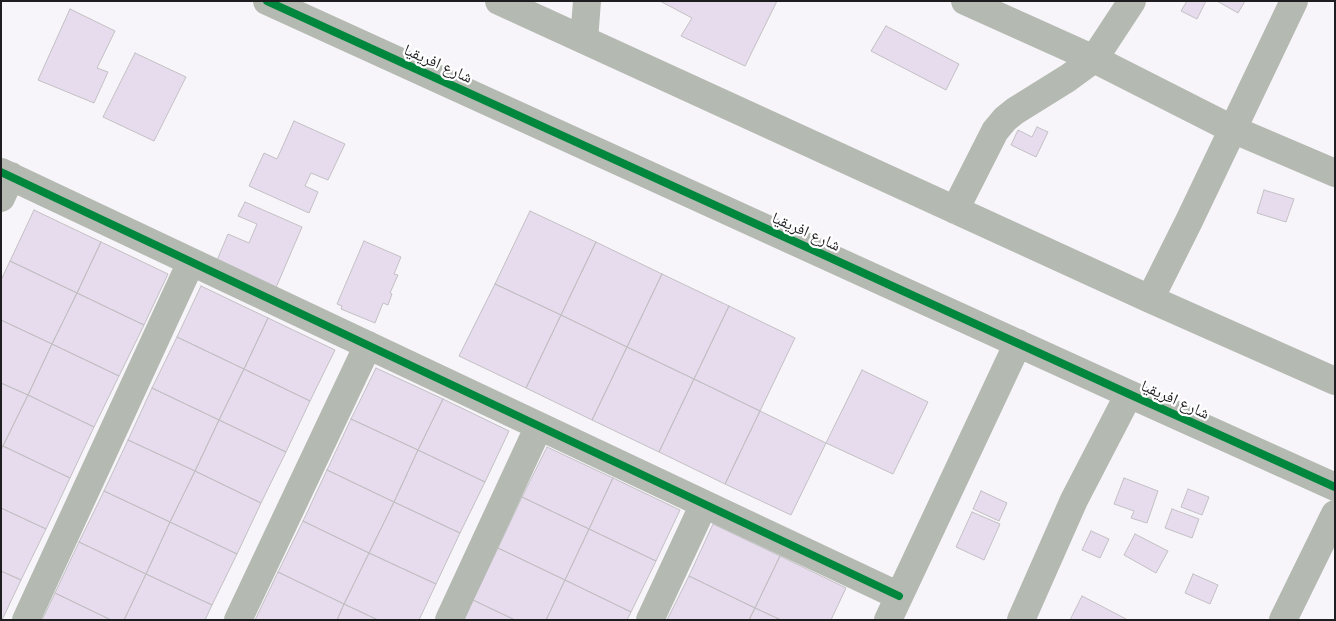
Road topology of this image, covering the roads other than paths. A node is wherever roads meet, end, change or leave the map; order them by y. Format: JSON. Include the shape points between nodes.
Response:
{"nodes":[{"id":1,"x":500,"y":1,"type":"edge"},
{"id":2,"x":587,"y":1,"type":"edge"},
{"id":3,"x":965,"y":1,"type":"edge"},
{"id":4,"x":1132,"y":1,"type":"edge"},
{"id":5,"x":1294,"y":1,"type":"edge"},
{"id":6,"x":275,"y":3,"type":"edge"},
{"id":7,"x":584,"y":40,"type":"junction"},
{"id":8,"x":1094,"y":59,"type":"junction"},
{"id":9,"x":1232,"y":129,"type":"junction"},
{"id":10,"x":1335,"y":172,"type":"edge"},
{"id":11,"x":5,"y":182,"type":"edge"},
{"id":12,"x":955,"y":210,"type":"junction"},
{"id":13,"x":191,"y":262,"type":"junction"},
{"id":14,"x":1150,"y":299,"type":"junction"},
{"id":15,"x":1018,"y":343,"type":"junction"},
{"id":16,"x":368,"y":345,"type":"junction"},
{"id":17,"x":1335,"y":381,"type":"edge"},
{"id":18,"x":1129,"y":394,"type":"junction"},
{"id":19,"x":539,"y":426,"type":"junction"},
{"id":20,"x":1335,"y":487,"type":"edge"},
{"id":21,"x":704,"y":504,"type":"junction"},
{"id":22,"x":1335,"y":514,"type":"edge"},
{"id":23,"x":894,"y":608,"type":"edge"},
{"id":24,"x":26,"y":620,"type":"edge"},
{"id":25,"x":238,"y":620,"type":"edge"},
{"id":26,"x":449,"y":620,"type":"edge"},
{"id":27,"x":650,"y":620,"type":"edge"},
{"id":28,"x":1021,"y":620,"type":"edge"},
{"id":29,"x":1283,"y":620,"type":"edge"}],
"edges":[{"from":1,"to":7,"type":"street"},
{"from":2,"to":7,"type":"street"},
{"from":3,"to":8,"type":"street"},
{"from":4,"to":8,"type":"street"},
{"from":5,"to":9,"type":"street"},
{"from":6,"to":15,"type":"street","name":"شارع افريقيا"},
{"from":7,"to":12,"type":"street"},
{"from":8,"to":9,"type":"street"},
{"from":8,"to":12,"type":"street","via":[[1005,119],[995,131]]},
{"from":9,"to":10,"type":"street"},
{"from":9,"to":14,"type":"street"},
{"from":11,"to":13,"type":"street"},
{"from":12,"to":14,"type":"street"},
{"from":13,"to":16,"type":"street"},
{"from":13,"to":24,"type":"street"},
{"from":14,"to":17,"type":"street"},
{"from":15,"to":18,"type":"street","name":"شارع افريقيا"},
{"from":15,"to":23,"type":"street"},
{"from":16,"to":19,"type":"street"},
{"from":16,"to":25,"type":"street"},
{"from":18,"to":20,"type":"street","name":"شارع افريقيا"},
{"from":18,"to":28,"type":"street","via":[[1074,500]]},
{"from":19,"to":21,"type":"street"},
{"from":19,"to":26,"type":"street"},
{"from":21,"to":23,"type":"street"},
{"from":21,"to":27,"type":"street"},
{"from":22,"to":29,"type":"street"}]}
